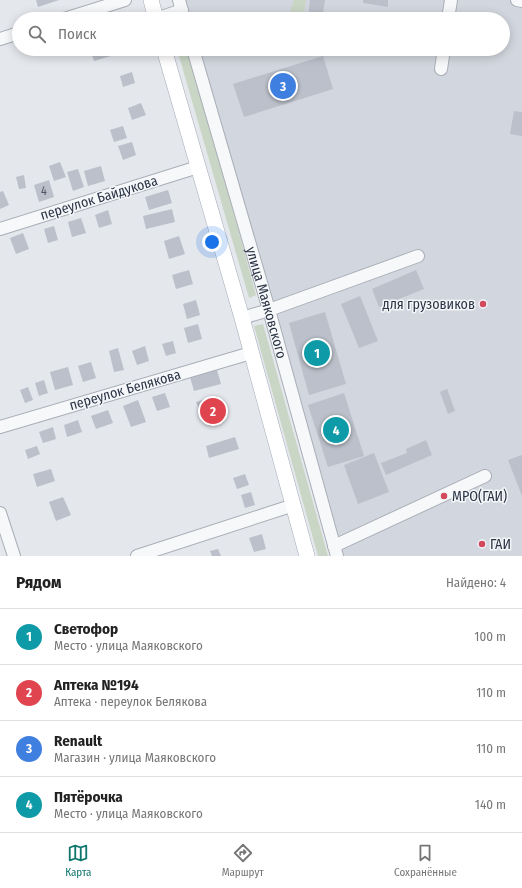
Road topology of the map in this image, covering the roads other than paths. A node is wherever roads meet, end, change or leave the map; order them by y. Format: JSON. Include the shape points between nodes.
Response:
{"nodes":[{"id":1,"x":125,"y":0,"type":"edge"},
{"id":2,"x":150,"y":0,"type":"edge"},
{"id":3,"x":451,"y":0,"type":"edge"},
{"id":4,"x":517,"y":0,"type":"edge"},
{"id":5,"x":522,"y":1,"type":"edge"},
{"id":6,"x":86,"y":12,"type":"edge"},
{"id":7,"x":154,"y":12,"type":"edge"},
{"id":8,"x":449,"y":12,"type":"edge"},
{"id":9,"x":12,"y":35,"type":"edge"},
{"id":10,"x":0,"y":39,"type":"edge"},
{"id":11,"x":166,"y":56,"type":"edge"},
{"id":12,"x":195,"y":56,"type":"edge"},
{"id":13,"x":443,"y":56,"type":"edge"},
{"id":14,"x":441,"y":70,"type":"dead end"},
{"id":15,"x":198,"y":167,"type":"junction"},
{"id":16,"x":0,"y":229,"type":"edge"},
{"id":17,"x":418,"y":256,"type":"dead end"},
{"id":18,"x":269,"y":310,"type":"junction"},
{"id":19,"x":242,"y":318,"type":"junction"},
{"id":20,"x":251,"y":353,"type":"junction"},
{"id":21,"x":0,"y":427,"type":"edge"},
{"id":22,"x":486,"y":476,"type":"dead end"},
{"id":23,"x":294,"y":505,"type":"junction"},
{"id":24,"x":0,"y":512,"type":"edge"},
{"id":25,"x":336,"y":551,"type":"edge"},
{"id":26,"x":14,"y":556,"type":"edge"},
{"id":27,"x":137,"y":556,"type":"edge"},
{"id":28,"x":307,"y":556,"type":"edge"}],
"edges":[{"from":1,"to":6,"type":"street"},
{"from":2,"to":7,"type":"main road"},
{"from":3,"to":8,"type":"street"},
{"from":4,"to":5,"type":"street"},
{"from":9,"to":10,"type":"street"},
{"from":11,"to":15,"type":"main road","name":"улица Маяковского"},
{"from":12,"to":18,"type":"street","name":"улица Маяковского"},
{"from":13,"to":14,"type":"street"},
{"from":15,"to":16,"type":"street","name":"переулок Байдукова"},
{"from":15,"to":19,"type":"main road","name":"улица Маяковского"},
{"from":17,"to":18,"type":"street"},
{"from":18,"to":19,"type":"street"},
{"from":18,"to":25,"type":"street","name":"улица Маяковского"},
{"from":19,"to":20,"type":"main road","name":"улица Маяковского"},
{"from":20,"to":21,"type":"street","name":"переулок Белякова"},
{"from":20,"to":23,"type":"main road","name":"улица Маяковского"},
{"from":22,"to":25,"type":"street"},
{"from":23,"to":27,"type":"street"},
{"from":23,"to":28,"type":"main road","name":"улица Маяковского"},
{"from":24,"to":26,"type":"street"}]}
